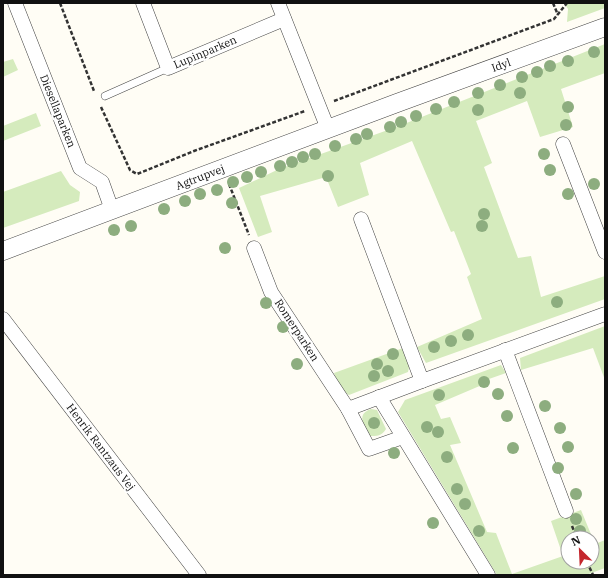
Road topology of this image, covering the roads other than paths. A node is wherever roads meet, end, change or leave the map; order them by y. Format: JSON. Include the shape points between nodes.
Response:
{"nodes":[{"id":1,"x":15,"y":3,"type":"edge"},
{"id":2,"x":143,"y":3,"type":"edge"},
{"id":3,"x":278,"y":3,"type":"edge"},
{"id":4,"x":284,"y":19,"type":"junction"},
{"id":5,"x":605,"y":27,"type":"edge"},
{"id":6,"x":168,"y":68,"type":"junction"},
{"id":7,"x":105,"y":96,"type":"dead end"},
{"id":8,"x":397,"y":103,"type":"joint"},
{"id":9,"x":328,"y":129,"type":"junction"},
{"id":10,"x":563,"y":144,"type":"dead end"},
{"id":11,"x":112,"y":210,"type":"junction"},
{"id":12,"x":361,"y":219,"type":"dead end"},
{"id":13,"x":254,"y":248,"type":"road end"},
{"id":14,"x":3,"y":251,"type":"edge"},
{"id":15,"x":605,"y":252,"type":"edge"},
{"id":16,"x":605,"y":314,"type":"edge"},
{"id":17,"x":3,"y":319,"type":"edge"},
{"id":18,"x":505,"y":350,"type":"junction"},
{"id":19,"x":422,"y":381,"type":"junction"},
{"id":20,"x":379,"y":396,"type":"junction"},
{"id":21,"x":348,"y":409,"type":"junction"},
{"id":22,"x":404,"y":437,"type":"junction"},
{"id":23,"x":566,"y":511,"type":"dead end"},
{"id":24,"x":199,"y":575,"type":"edge"},
{"id":25,"x":488,"y":575,"type":"edge"}],
"edges":[{"from":1,"to":11,"type":"street","name":"Diesellaparken","via":[[80,168],[102,182]]},
{"from":2,"to":6,"type":"street","name":"Lupinparken"},
{"from":3,"to":4,"type":"street"},
{"from":4,"to":6,"type":"street","name":"Lupinparken"},
{"from":4,"to":9,"type":"street"},
{"from":5,"to":8,"type":"street","name":"Idyl"},
{"from":6,"to":7,"type":"lane"},
{"from":8,"to":9,"type":"street","name":"Agtrupvej"},
{"from":9,"to":11,"type":"street","name":"Agtrupvej"},
{"from":10,"to":15,"type":"street"},
{"from":11,"to":14,"type":"street","name":"Agtrupvej"},
{"from":12,"to":19,"type":"street"},
{"from":13,"to":21,"type":"street","name":"Romerparken","via":[[272,292]]},
{"from":16,"to":18,"type":"street"},
{"from":17,"to":24,"type":"street","name":"Henrik Rantzaus Vej"},
{"from":18,"to":19,"type":"street"},
{"from":18,"to":23,"type":"street"},
{"from":19,"to":20,"type":"street"},
{"from":20,"to":21,"type":"street"},
{"from":20,"to":22,"type":"street"},
{"from":21,"to":22,"type":"street","name":"Romerparken","via":[[369,449]]},
{"from":22,"to":25,"type":"street"}]}
